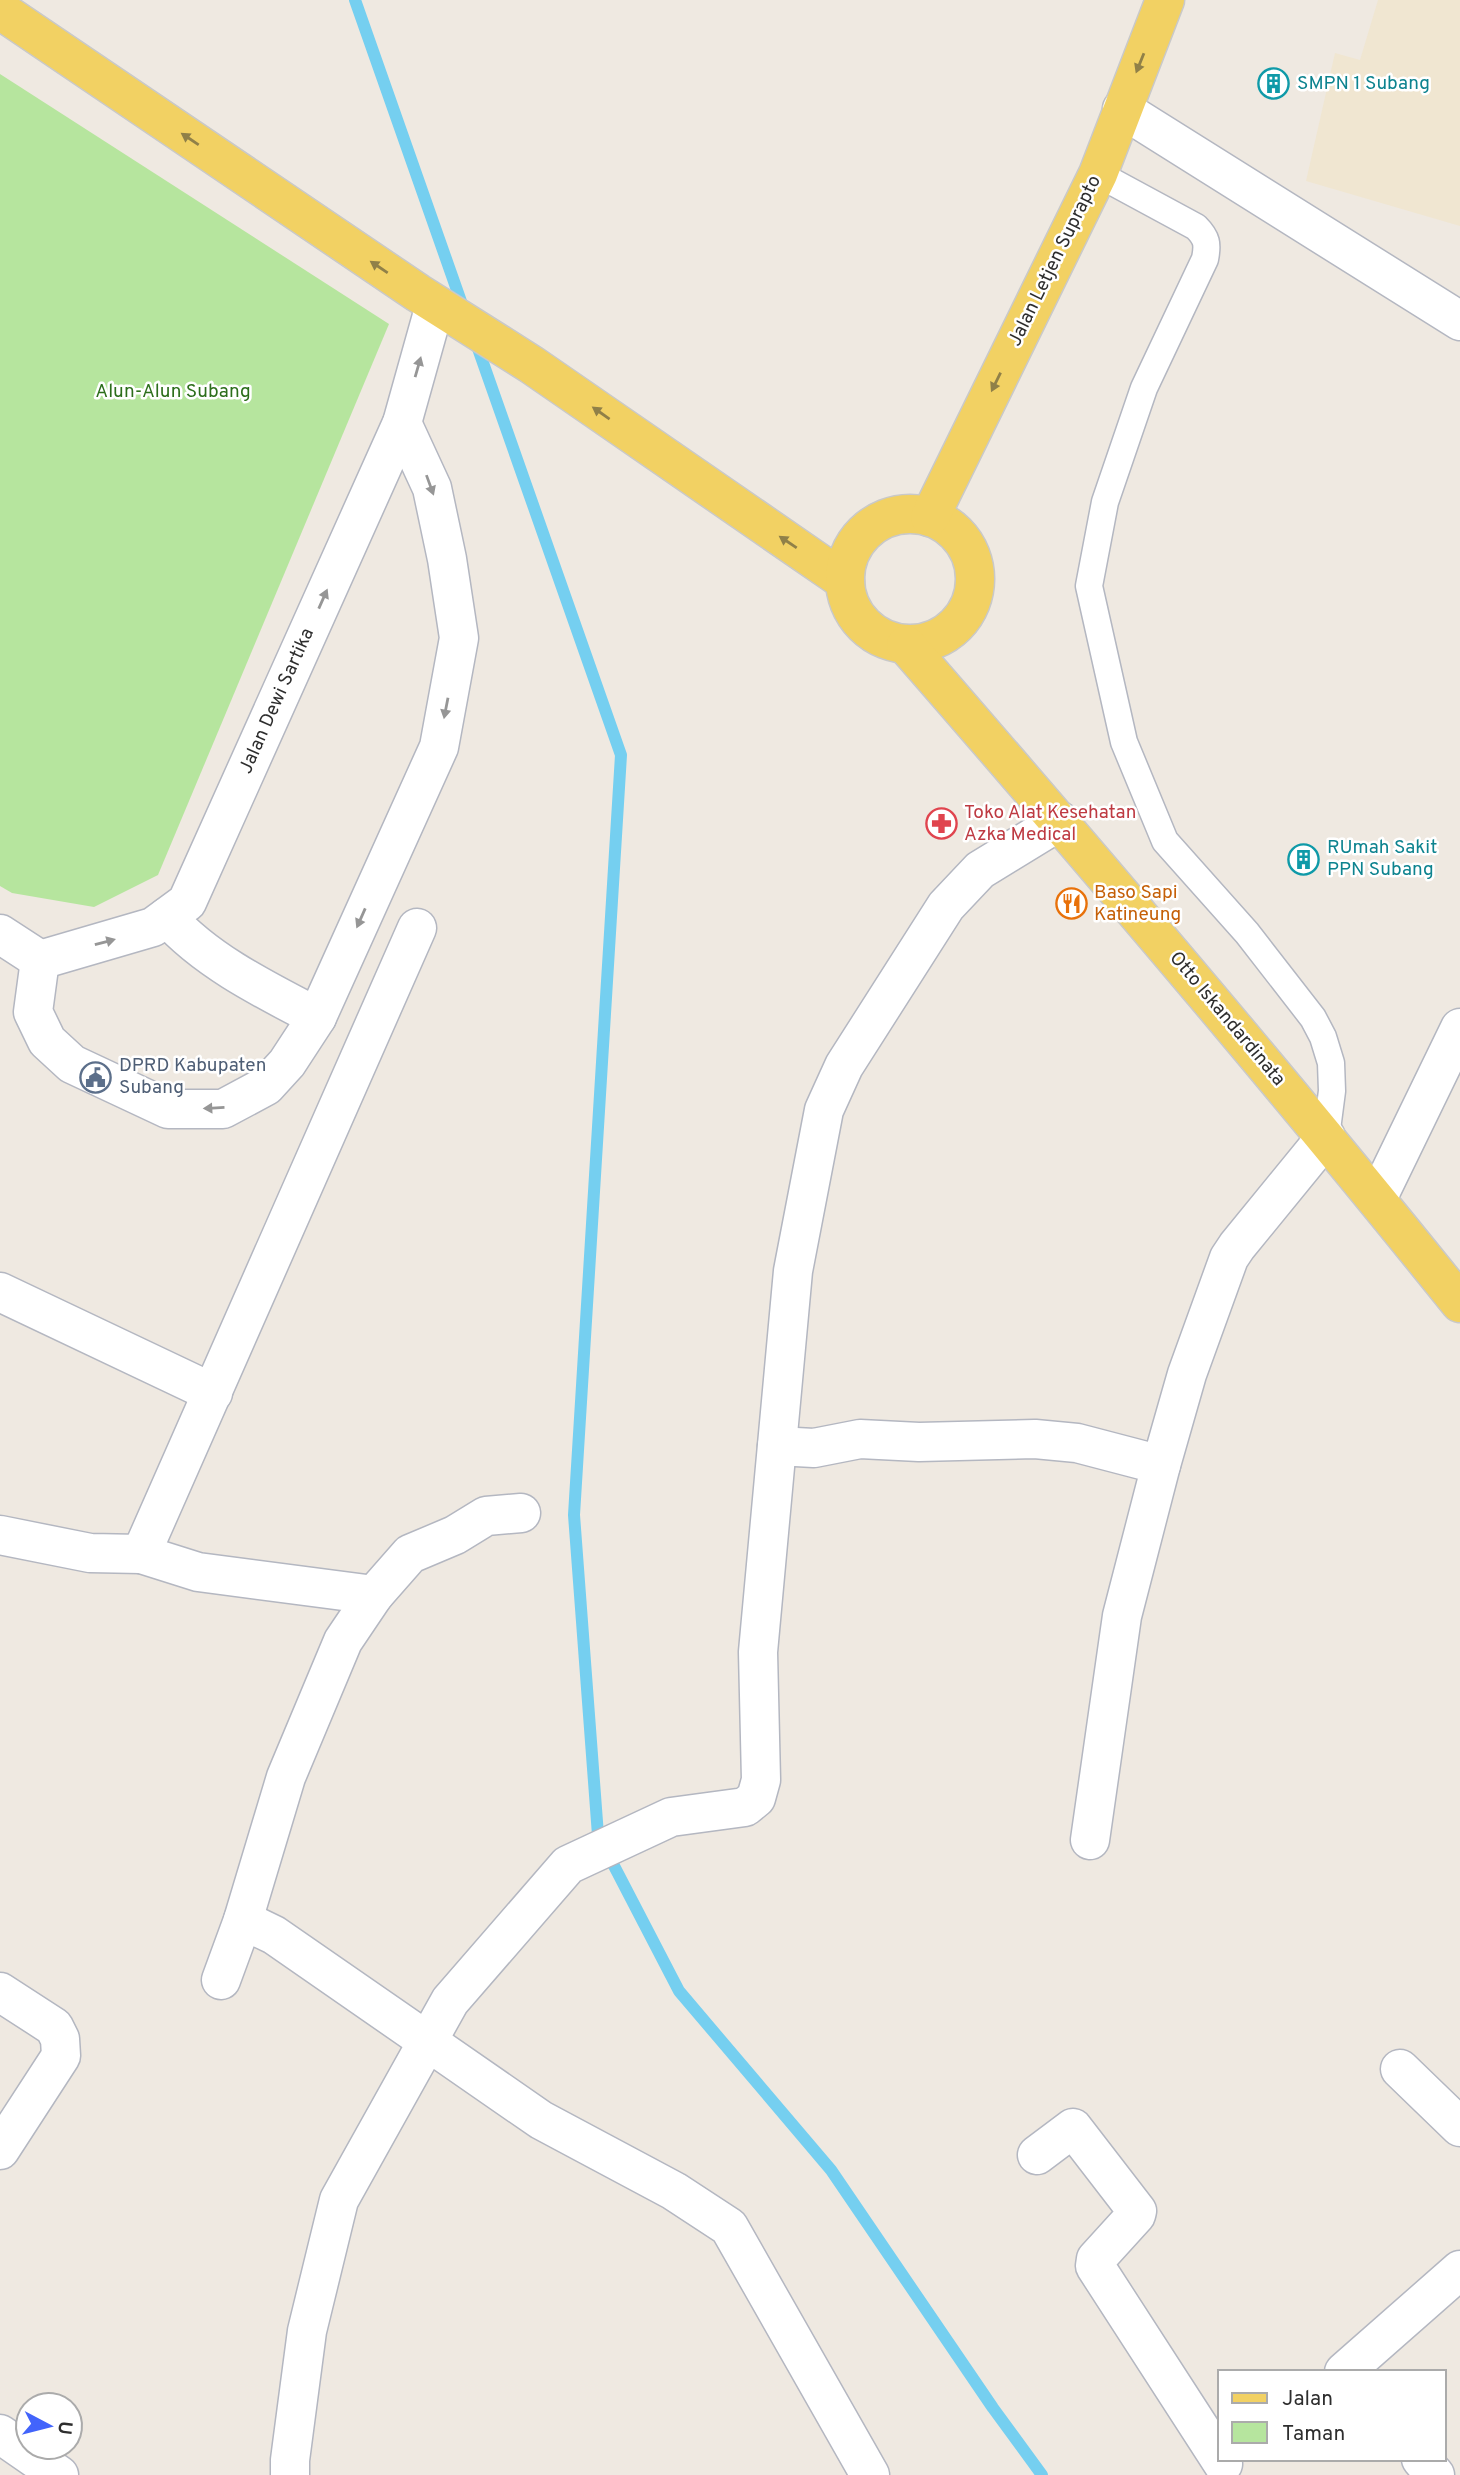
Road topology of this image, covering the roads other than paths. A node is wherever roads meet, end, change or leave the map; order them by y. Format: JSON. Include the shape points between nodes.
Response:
{"nodes":[{"id":1,"x":1166,"y":0,"type":"edge"},
{"id":2,"x":0,"y":10,"type":"edge"},
{"id":3,"x":1122,"y":109,"type":"junction"},
{"id":4,"x":1098,"y":174,"type":"junction"},
{"id":5,"x":435,"y":305,"type":"junction"},
{"id":6,"x":1460,"y":321,"type":"edge"},
{"id":7,"x":402,"y":423,"type":"junction"},
{"id":8,"x":930,"y":517,"type":"junction"},
{"id":9,"x":845,"y":581,"type":"junction"},
{"id":10,"x":906,"y":645,"type":"junction"},
{"id":11,"x":1060,"y":821,"type":"junction"},
{"id":12,"x":167,"y":917,"type":"junction"},
{"id":13,"x":417,"y":928,"type":"dead end"},
{"id":14,"x":0,"y":934,"type":"edge"},
{"id":15,"x":40,"y":960,"type":"junction"},
{"id":16,"x":317,"y":1017,"type":"junction"},
{"id":17,"x":1460,"y":1028,"type":"edge"},
{"id":18,"x":1326,"y":1137,"type":"junction"},
{"id":19,"x":1377,"y":1199,"type":"junction"},
{"id":20,"x":0,"y":1292,"type":"edge"},
{"id":21,"x":1460,"y":1303,"type":"edge"},
{"id":22,"x":212,"y":1393,"type":"junction"},
{"id":23,"x":777,"y":1446,"type":"junction"},
{"id":24,"x":1161,"y":1465,"type":"junction"},
{"id":25,"x":521,"y":1513,"type":"dead end"},
{"id":26,"x":0,"y":1535,"type":"edge"},
{"id":27,"x":141,"y":1554,"type":"junction"},
{"id":28,"x":374,"y":1595,"type":"junction"},
{"id":29,"x":1090,"y":1840,"type":"dead end"},
{"id":30,"x":243,"y":1920,"type":"junction"},
{"id":31,"x":221,"y":1980,"type":"dead end"},
{"id":32,"x":0,"y":1992,"type":"edge"},
{"id":33,"x":428,"y":2041,"type":"junction"},
{"id":34,"x":1400,"y":2069,"type":"dead end"},
{"id":35,"x":1460,"y":2127,"type":"edge"},
{"id":36,"x":0,"y":2150,"type":"edge"},
{"id":37,"x":1037,"y":2155,"type":"dead end"},
{"id":38,"x":1460,"y":2270,"type":"edge"},
{"id":39,"x":1345,"y":2370,"type":"edge"},
{"id":40,"x":0,"y":2434,"type":"edge"},
{"id":41,"x":1423,"y":2461,"type":"edge"},
{"id":42,"x":1221,"y":2466,"type":"edge"},
{"id":43,"x":59,"y":2475,"type":"edge"},
{"id":44,"x":290,"y":2475,"type":"edge"},
{"id":45,"x":870,"y":2475,"type":"edge"},
{"id":46,"x":1435,"y":2475,"type":"edge"}],
"edges":[{"from":1,"to":3,"type":"main road","name":"Jalan Letjen Suprapto","one_way":true},
{"from":5,"to":2,"type":"main road","one_way":true},
{"from":3,"to":4,"type":"main road","name":"Jalan Letjen Suprapto"},
{"from":3,"to":6,"type":"street"},
{"from":4,"to":8,"type":"main road","name":"Jalan Letjen Suprapto","one_way":true},
{"from":4,"to":18,"type":"lane","via":[[1196,227],[1206,237],[1207,247],[1144,388],[1105,502],[1089,586],[1124,742],[1165,841],[1247,933],[1313,1018],[1331,1063]]},
{"from":7,"to":5,"type":"street","name":"Jalan Dewi Sartika","one_way":true},
{"from":9,"to":5,"type":"main road","one_way":true,"via":[[532,365]]},
{"from":12,"to":7,"type":"street","name":"Jalan Dewi Sartika","one_way":true,"via":[[187,902]]},
{"from":7,"to":16,"type":"street","one_way":true,"via":[[432,488],[459,638],[439,747]]},
{"from":8,"to":9,"type":"main road","via":[[890,517],[871,527],[856,541]]},
{"from":8,"to":10,"type":"main road","via":[[948,526],[972,560],[971,601],[945,634]]},
{"from":9,"to":10,"type":"main road","via":[[856,617],[887,641]]},
{"from":10,"to":11,"type":"main road","name":"Otto Iskandardinata"},
{"from":11,"to":18,"type":"main road","name":"Otto Iskandardinata"},
{"from":11,"to":23,"type":"street","via":[[980,870],[946,906],[844,1066],[824,1110],[793,1271]]},
{"from":15,"to":12,"type":"street","name":"Jalan Dewi Sartika","one_way":true,"via":[[143,931]]},
{"from":12,"to":16,"type":"street","via":[[247,980]]},
{"from":13,"to":22,"type":"street"},
{"from":14,"to":15,"type":"street"},
{"from":16,"to":15,"type":"street","one_way":true,"via":[[266,1086],[223,1109],[168,1109],[72,1065],[47,1041],[33,1012]]},
{"from":17,"to":19,"type":"street"},
{"from":18,"to":19,"type":"main road","name":"Otto Iskandardinata"},
{"from":18,"to":24,"type":"street","via":[[1229,1258],[1187,1374]]},
{"from":19,"to":21,"type":"main road","name":"Otto Iskandardinata"},
{"from":20,"to":22,"type":"street"},
{"from":22,"to":27,"type":"street"},
{"from":23,"to":24,"type":"street","via":[[814,1448],[860,1439],[1035,1439],[1077,1443]]},
{"from":23,"to":33,"type":"street","via":[[758,1652],[761,1780],[757,1798],[745,1807],[671,1817],[568,1865],[450,2001]]},
{"from":24,"to":29,"type":"street","via":[[1122,1616]]},
{"from":25,"to":28,"type":"street","via":[[486,1516],[410,1554]]},
{"from":26,"to":27,"type":"street","via":[[90,1553]]},
{"from":27,"to":28,"type":"street","via":[[198,1572]]},
{"from":28,"to":30,"type":"street","via":[[343,1642],[286,1777]]},
{"from":30,"to":31,"type":"street"},
{"from":30,"to":33,"type":"street","via":[[274,1935]]},
{"from":32,"to":36,"type":"street","via":[[54,2027],[61,2056]]},
{"from":33,"to":44,"type":"street","via":[[339,2200],[307,2331]]},
{"from":33,"to":45,"type":"street","via":[[541,2120],[674,2191],[729,2227]]},
{"from":34,"to":35,"type":"street"},
{"from":37,"to":42,"type":"street","via":[[1073,2128],[1137,2211],[1095,2266]]},
{"from":38,"to":39,"type":"street"},
{"from":40,"to":43,"type":"street"},
{"from":41,"to":46,"type":"street"}]}
